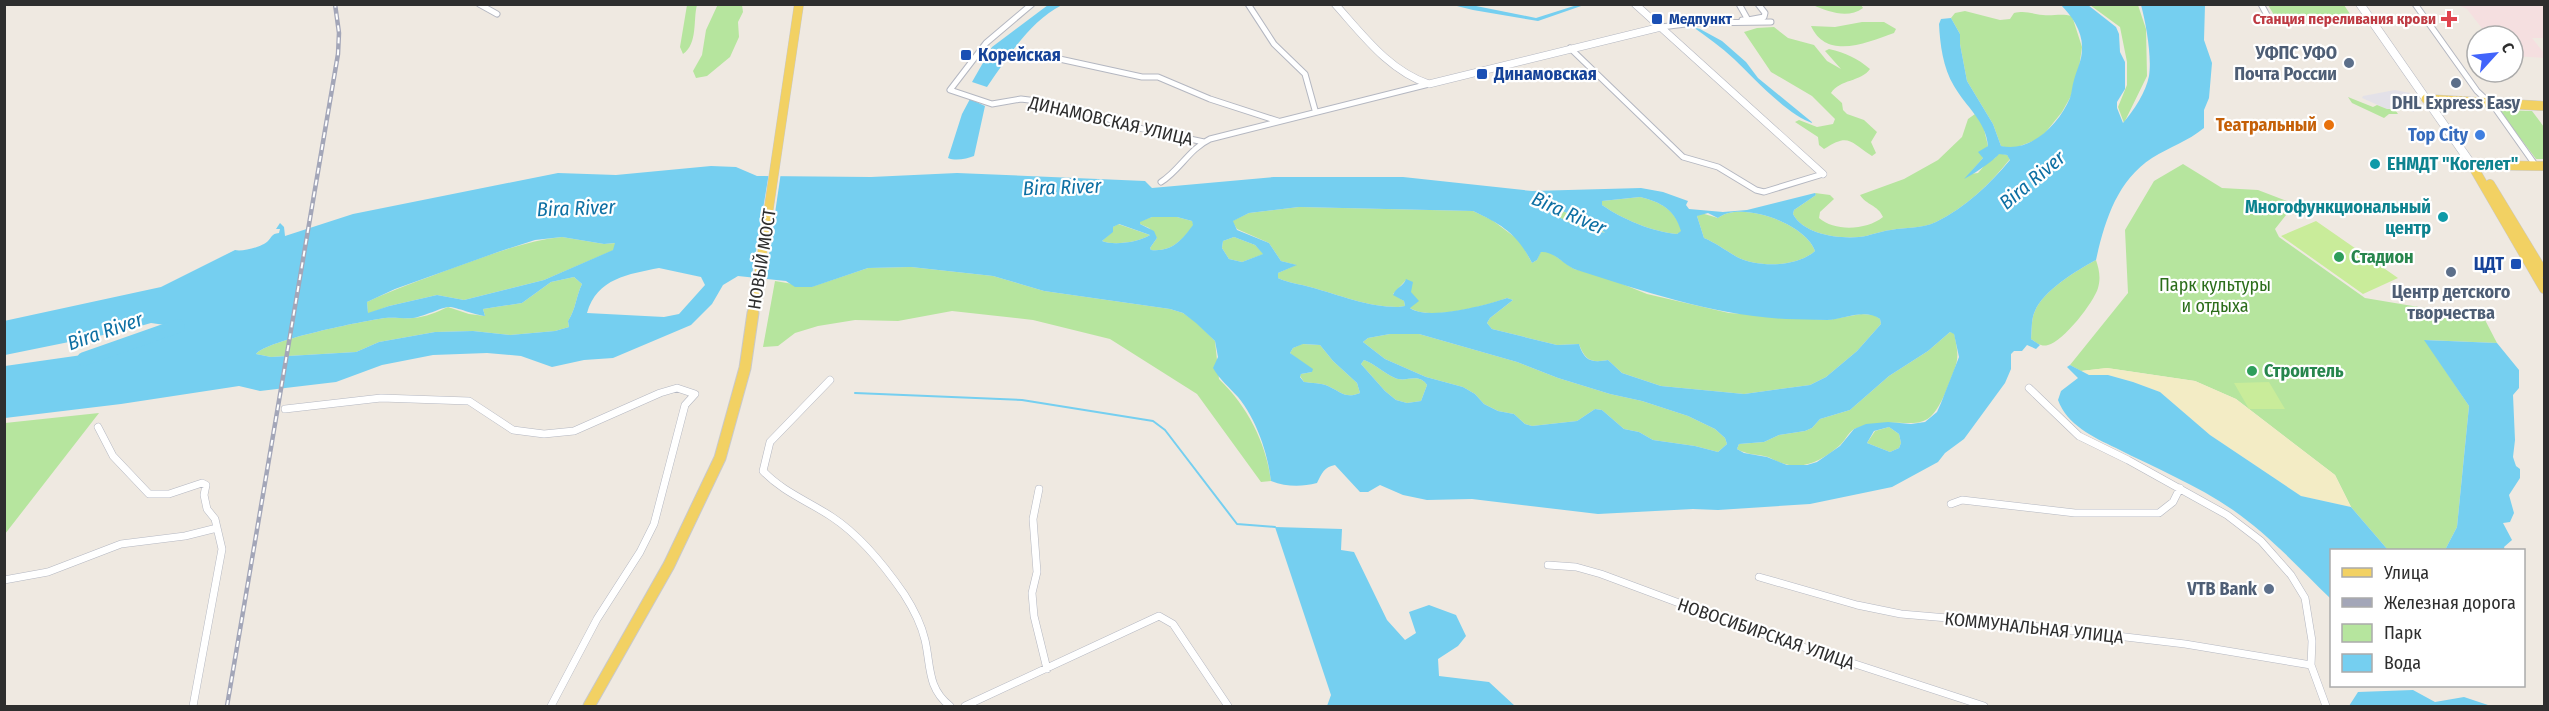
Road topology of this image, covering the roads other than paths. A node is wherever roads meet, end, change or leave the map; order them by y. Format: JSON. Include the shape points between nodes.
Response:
{"nodes":[{"id":1,"x":479,"y":4,"type":"edge"},
{"id":2,"x":799,"y":4,"type":"edge"},
{"id":3,"x":1032,"y":4,"type":"edge"},
{"id":4,"x":1248,"y":4,"type":"edge"},
{"id":5,"x":1335,"y":4,"type":"edge"},
{"id":6,"x":1635,"y":4,"type":"edge"},
{"id":7,"x":1739,"y":4,"type":"edge"},
{"id":8,"x":1758,"y":4,"type":"edge"},
{"id":9,"x":2261,"y":4,"type":"edge"},
{"id":10,"x":2360,"y":4,"type":"edge"},
{"id":11,"x":2415,"y":4,"type":"edge"},
{"id":12,"x":498,"y":14,"type":"dead end"},
{"id":13,"x":2268,"y":17,"type":"dead end"},
{"id":14,"x":1748,"y":20,"type":"junction"},
{"id":15,"x":1771,"y":22,"type":"dead end"},
{"id":16,"x":1694,"y":23,"type":"junction"},
{"id":17,"x":1661,"y":27,"type":"junction"},
{"id":18,"x":1570,"y":48,"type":"junction"},
{"id":19,"x":1055,"y":58,"type":"dead end"},
{"id":20,"x":1429,"y":84,"type":"junction"},
{"id":21,"x":2426,"y":99,"type":"junction"},
{"id":22,"x":2488,"y":103,"type":"junction"},
{"id":23,"x":2544,"y":106,"type":"edge"},
{"id":24,"x":1315,"y":110,"type":"junction"},
{"id":25,"x":1278,"y":121,"type":"junction"},
{"id":26,"x":1204,"y":142,"type":"junction"},
{"id":27,"x":2472,"y":165,"type":"junction"},
{"id":28,"x":2540,"y":166,"type":"edge"},
{"id":29,"x":1823,"y":174,"type":"joint"},
{"id":30,"x":1161,"y":182,"type":"dead end"},
{"id":31,"x":2544,"y":273,"type":"edge"},
{"id":32,"x":2544,"y":289,"type":"edge"},
{"id":33,"x":830,"y":380,"type":"dead end"},
{"id":34,"x":2030,"y":388,"type":"dead end"},
{"id":35,"x":285,"y":409,"type":"dead end"},
{"id":36,"x":98,"y":427,"type":"dead end"},
{"id":37,"x":2180,"y":488,"type":"junction"},
{"id":38,"x":1039,"y":489,"type":"dead end"},
{"id":39,"x":1952,"y":504,"type":"dead end"},
{"id":40,"x":217,"y":528,"type":"junction"},
{"id":41,"x":1548,"y":565,"type":"dead end"},
{"id":42,"x":1759,"y":577,"type":"dead end"},
{"id":43,"x":4,"y":580,"type":"edge"},
{"id":44,"x":2311,"y":664,"type":"junction"},
{"id":45,"x":1047,"y":669,"type":"junction"},
{"id":46,"x":193,"y":706,"type":"edge"},
{"id":47,"x":551,"y":706,"type":"edge"},
{"id":48,"x":589,"y":706,"type":"edge"},
{"id":49,"x":950,"y":706,"type":"edge"},
{"id":50,"x":965,"y":706,"type":"edge"},
{"id":51,"x":1228,"y":706,"type":"edge"},
{"id":52,"x":1984,"y":706,"type":"edge"},
{"id":53,"x":2326,"y":706,"type":"edge"}],
"edges":[{"from":1,"to":12,"type":"street"},
{"from":2,"to":48,"type":"main road","name":"НОВЫЙ МОСТ","via":[[745,368],[720,458],[669,565]]},
{"from":3,"to":26,"type":"street","name":"ДИНАМОВСКАЯ УЛИЦА","via":[[991,36],[971,57],[950,90],[992,104],[1021,99],[1053,103]]},
{"from":4,"to":24,"type":"street","via":[[1274,44],[1305,74]]},
{"from":5,"to":20,"type":"street","via":[[1391,61],[1419,82]]},
{"from":6,"to":17,"type":"street"},
{"from":7,"to":14,"type":"street"},
{"from":8,"to":14,"type":"street","via":[[1764,17]]},
{"from":9,"to":13,"type":"street"},
{"from":10,"to":21,"type":"main road"},
{"from":11,"to":22,"type":"street"},
{"from":14,"to":16,"type":"street"},
{"from":15,"to":16,"type":"street"},
{"from":16,"to":17,"type":"street"},
{"from":17,"to":18,"type":"street"},
{"from":17,"to":29,"type":"street"},
{"from":18,"to":20,"type":"street"},
{"from":18,"to":29,"type":"street","via":[[1683,157],[1718,167],[1764,192]]},
{"from":19,"to":25,"type":"street","via":[[1158,76],[1209,99]]},
{"from":20,"to":24,"type":"street"},
{"from":21,"to":22,"type":"main road"},
{"from":21,"to":27,"type":"main road"},
{"from":22,"to":23,"type":"main road"},
{"from":22,"to":28,"type":"street"},
{"from":24,"to":25,"type":"street"},
{"from":25,"to":26,"type":"street"},
{"from":26,"to":30,"type":"street","via":[[1172,176]]},
{"from":27,"to":28,"type":"main road"},
{"from":27,"to":31,"type":"main road","via":[[2485,177]]},
{"from":27,"to":32,"type":"main road"},
{"from":33,"to":49,"type":"street","via":[[770,442],[763,471],[776,486],[841,523],[870,550],[906,598],[925,640],[933,687],[939,699]]},
{"from":34,"to":37,"type":"street","via":[[2079,436]]},
{"from":35,"to":47,"type":"street","via":[[381,398],[469,401],[512,430],[559,433],[668,390],[677,388],[694,394],[685,405],[654,524]]},
{"from":36,"to":40,"type":"street","via":[[113,456],[149,494],[165,495],[206,485],[207,510]]},
{"from":37,"to":39,"type":"street","via":[[2173,502],[2159,513],[2075,513],[1962,500]]},
{"from":37,"to":44,"type":"street","via":[[2227,515],[2261,541],[2291,575],[2305,598],[2312,640]]},
{"from":38,"to":45,"type":"street","via":[[1033,519],[1037,572],[1032,594]]},
{"from":40,"to":43,"type":"street","via":[[196,535],[129,542],[54,570]]},
{"from":40,"to":46,"type":"street","via":[[222,549]]},
{"from":41,"to":52,"type":"street","name":"НОВОСИБИРСКАЯ УЛИЦА","via":[[1601,574],[1757,632]]},
{"from":42,"to":44,"type":"street","name":"КОММУНАЛЬНАЯ УЛИЦА","via":[[1900,614],[2185,644]]},
{"from":44,"to":53,"type":"street"},
{"from":45,"to":50,"type":"street"},
{"from":45,"to":51,"type":"street","via":[[1159,616],[1173,624]]}]}
